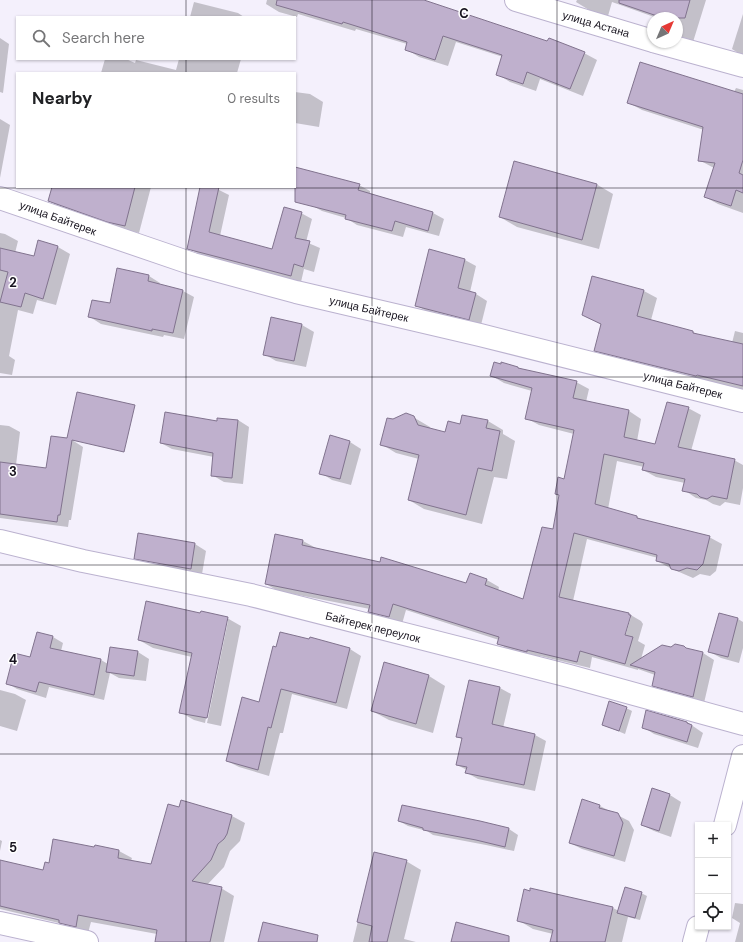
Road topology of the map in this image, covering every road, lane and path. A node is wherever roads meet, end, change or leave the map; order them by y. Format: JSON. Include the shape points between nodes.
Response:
{"nodes":[{"id":1,"x":516,"y":0,"type":"edge"},
{"id":2,"x":647,"y":39,"type":"edge"},
{"id":3,"x":678,"y":48,"type":"edge"},
{"id":4,"x":743,"y":66,"type":"edge"},
{"id":5,"x":0,"y":198,"type":"edge"},
{"id":6,"x":743,"y":400,"type":"edge"},
{"id":7,"x":0,"y":541,"type":"edge"},
{"id":8,"x":743,"y":724,"type":"edge"},
{"id":9,"x":743,"y":756,"type":"edge"},
{"id":10,"x":731,"y":824,"type":"edge"},
{"id":11,"x":0,"y":923,"type":"edge"},
{"id":12,"x":697,"y":930,"type":"edge"},
{"id":13,"x":87,"y":942,"type":"edge"},
{"id":14,"x":694,"y":942,"type":"edge"}],
"edges":[{"from":1,"to":2,"type":"street","name":"улица Астана"},
{"from":3,"to":4,"type":"street"},
{"from":5,"to":6,"type":"street","name":"улица Байтерек","via":[[193,264],[296,292]]},
{"from":7,"to":8,"type":"street","name":"Байтерек переулок","via":[[83,561],[251,595],[569,676]]},
{"from":9,"to":10,"type":"street"},
{"from":11,"to":13,"type":"street"},
{"from":12,"to":14,"type":"street"}]}
